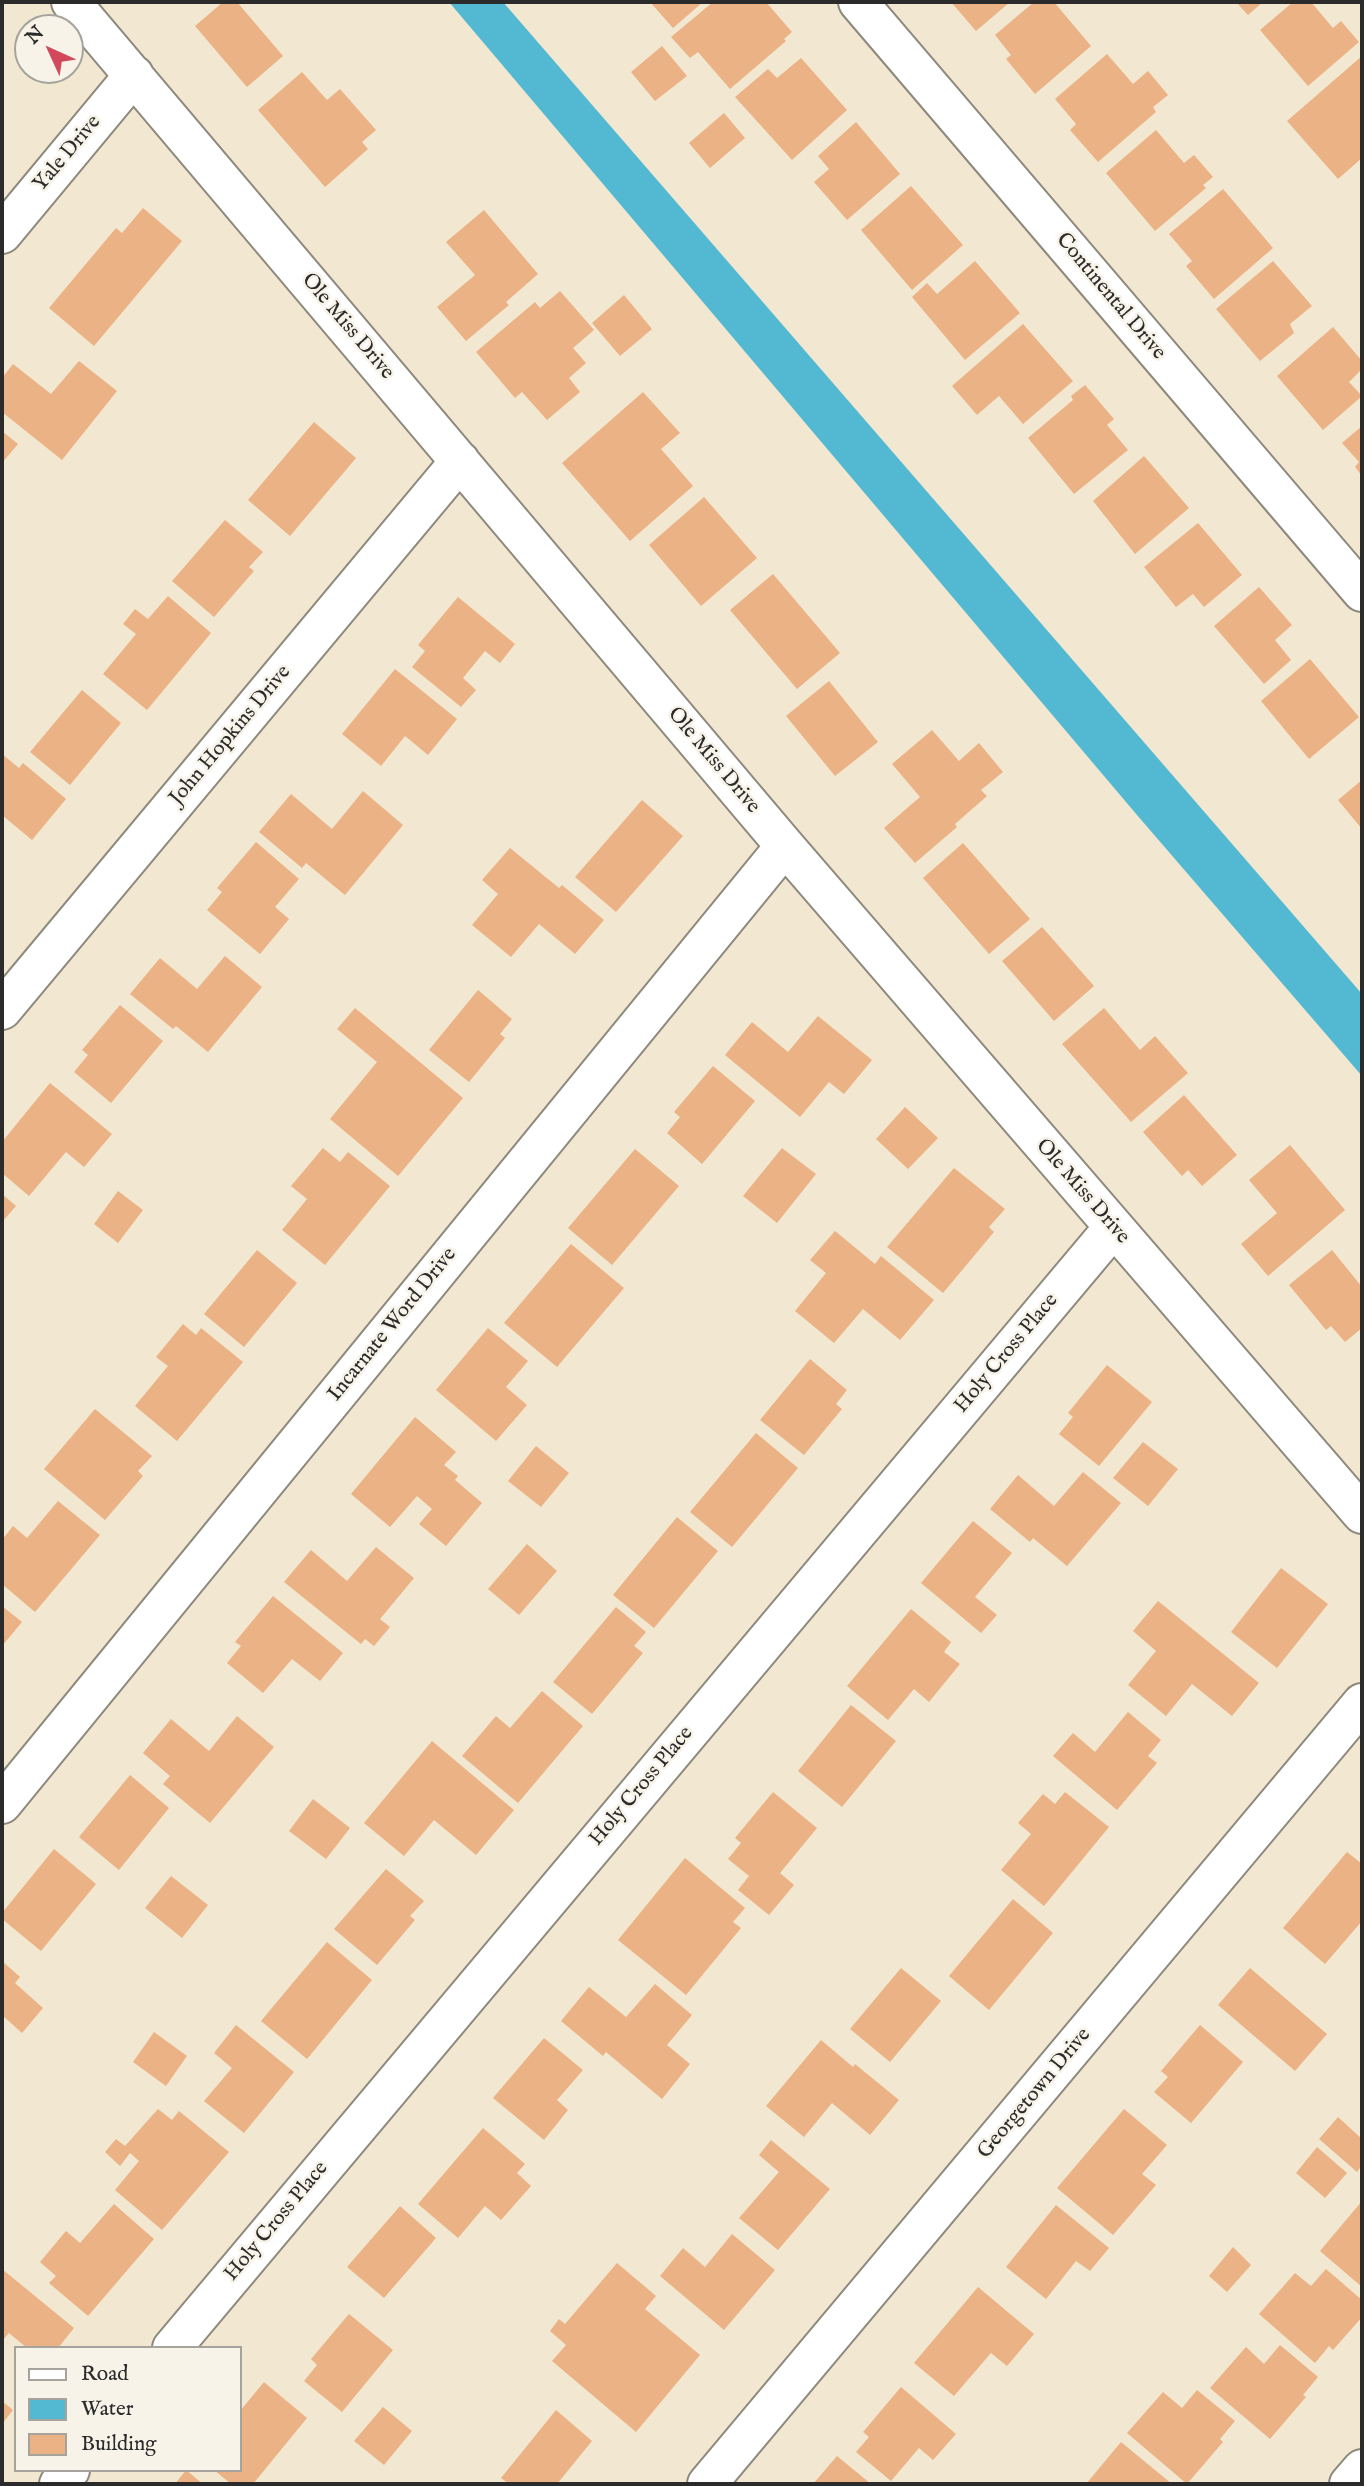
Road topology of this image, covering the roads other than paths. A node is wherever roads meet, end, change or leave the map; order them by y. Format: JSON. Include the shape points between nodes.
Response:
{"nodes":[{"id":1,"x":71,"y":2,"type":"edge"},
{"id":2,"x":858,"y":2,"type":"edge"},
{"id":3,"x":134,"y":75,"type":"junction"},
{"id":4,"x":2,"y":234,"type":"edge"},
{"id":5,"x":460,"y":461,"type":"junction"},
{"id":6,"x":1362,"y":592,"type":"edge"},
{"id":7,"x":785,"y":846,"type":"junction"},
{"id":8,"x":2,"y":1010,"type":"edge"},
{"id":9,"x":1113,"y":1228,"type":"junction"},
{"id":10,"x":1362,"y":1514,"type":"edge"},
{"id":11,"x":1362,"y":1703,"type":"edge"},
{"id":12,"x":2,"y":1804,"type":"edge"},
{"id":13,"x":174,"y":2346,"type":"edge"},
{"id":14,"x":1362,"y":2469,"type":"edge"},
{"id":15,"x":707,"y":2484,"type":"edge"},
{"id":16,"x":1349,"y":2484,"type":"edge"}],
"edges":[{"from":1,"to":3,"type":"street","name":"Ole Miss Drive"},
{"from":2,"to":6,"type":"street","name":"Continental Drive"},
{"from":3,"to":4,"type":"street","name":"Yale Drive"},
{"from":3,"to":5,"type":"street","name":"Ole Miss Drive"},
{"from":5,"to":7,"type":"street","name":"Ole Miss Drive"},
{"from":5,"to":8,"type":"street","name":"John Hopkins Drive"},
{"from":7,"to":9,"type":"street","name":"Ole Miss Drive"},
{"from":7,"to":12,"type":"street","name":"Incarnate Word Drive"},
{"from":9,"to":10,"type":"street","name":"Ole Miss Drive"},
{"from":9,"to":13,"type":"street","name":"Holy Cross Place"},
{"from":11,"to":15,"type":"street","name":"Georgetown Drive"},
{"from":14,"to":16,"type":"street"}]}
